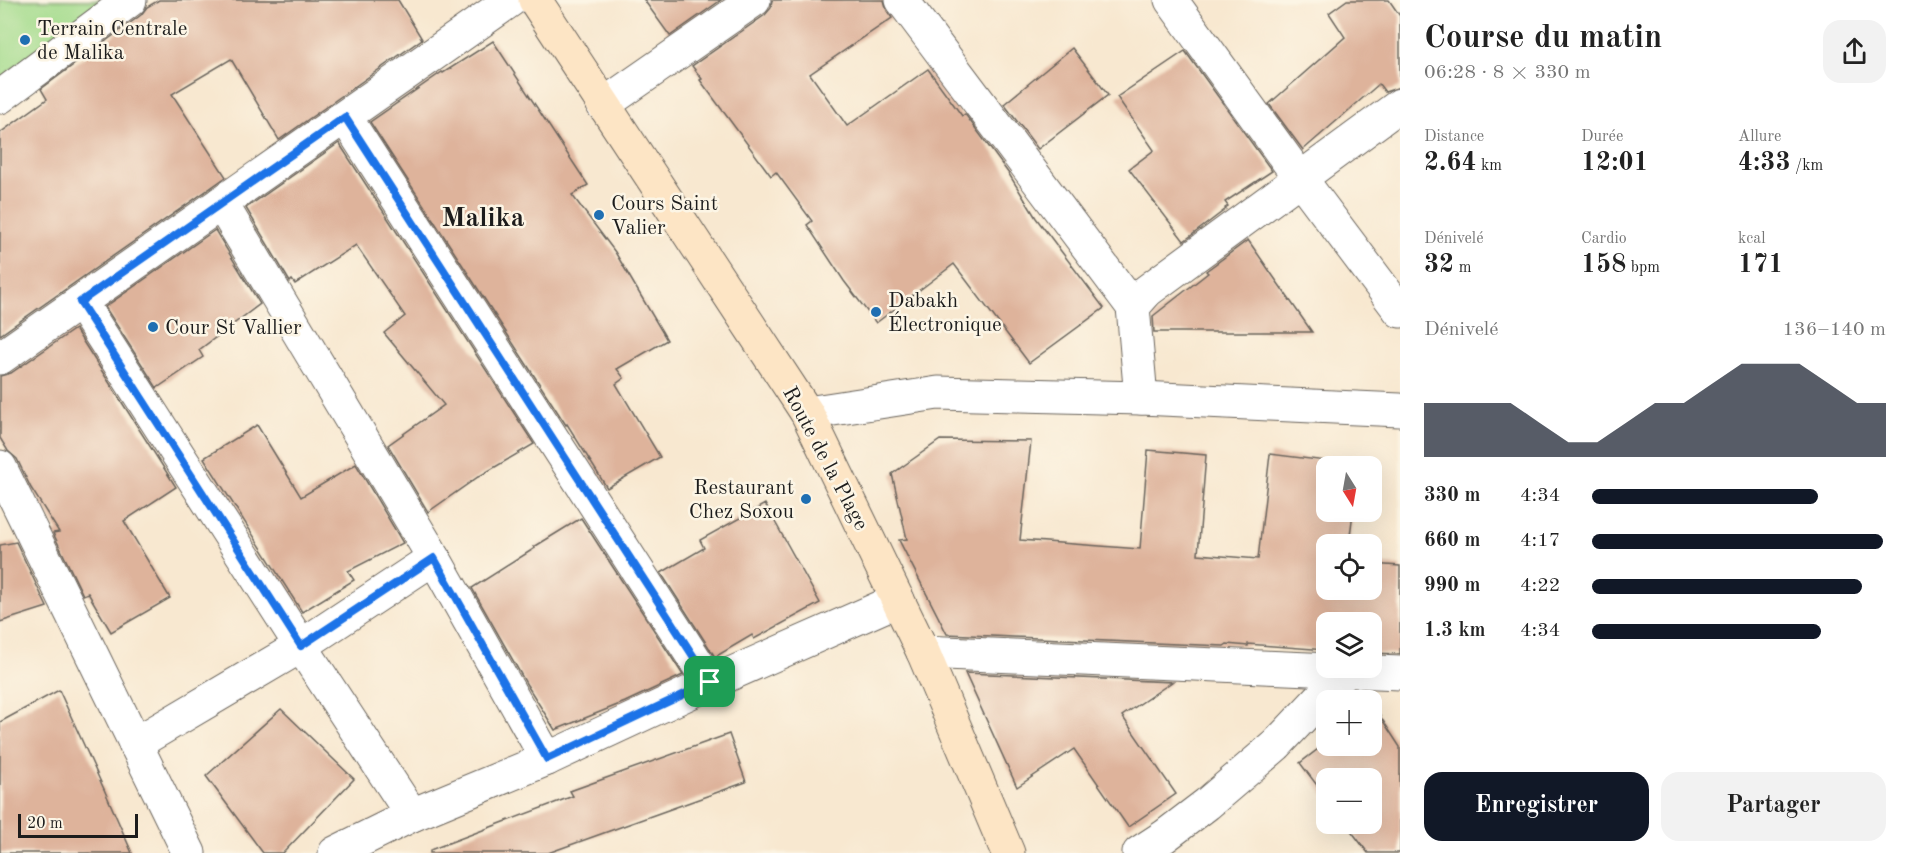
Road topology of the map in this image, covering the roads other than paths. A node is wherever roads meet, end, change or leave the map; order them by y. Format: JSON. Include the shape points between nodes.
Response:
{"nodes":[{"id":1,"x":130,"y":0,"type":"edge"},
{"id":2,"x":511,"y":0,"type":"edge"},
{"id":3,"x":535,"y":0,"type":"edge"},
{"id":4,"x":754,"y":0,"type":"edge"},
{"id":5,"x":902,"y":0,"type":"edge"},
{"id":6,"x":1171,"y":0,"type":"edge"},
{"id":7,"x":0,"y":98,"type":"edge"},
{"id":8,"x":603,"y":105,"type":"junction"},
{"id":9,"x":1400,"y":105,"type":"edge"},
{"id":10,"x":345,"y":117,"type":"junction"},
{"id":11,"x":1300,"y":178,"type":"junction"},
{"id":12,"x":221,"y":203,"type":"junction"},
{"id":13,"x":80,"y":302,"type":"junction"},
{"id":14,"x":1133,"y":307,"type":"junction"},
{"id":15,"x":1400,"y":311,"type":"edge"},
{"id":16,"x":0,"y":358,"type":"edge"},
{"id":17,"x":1141,"y":398,"type":"junction"},
{"id":18,"x":1400,"y":410,"type":"edge"},
{"id":19,"x":807,"y":413,"type":"junction"},
{"id":20,"x":0,"y":467,"type":"edge"},
{"id":21,"x":434,"y":558,"type":"junction"},
{"id":22,"x":898,"y":600,"type":"junction"},
{"id":23,"x":301,"y":646,"type":"junction"},
{"id":24,"x":923,"y":652,"type":"junction"},
{"id":25,"x":1316,"y":670,"type":"edge"},
{"id":26,"x":1382,"y":672,"type":"edge"},
{"id":27,"x":1400,"y":673,"type":"edge"},
{"id":28,"x":1339,"y":678,"type":"edge"},
{"id":29,"x":710,"y":682,"type":"junction"},
{"id":30,"x":135,"y":744,"type":"junction"},
{"id":31,"x":547,"y":759,"type":"junction"},
{"id":32,"x":412,"y":815,"type":"junction"},
{"id":33,"x":189,"y":853,"type":"edge"},
{"id":34,"x":335,"y":853,"type":"edge"},
{"id":35,"x":1008,"y":853,"type":"edge"},
{"id":36,"x":1139,"y":853,"type":"edge"}],
"edges":[{"from":1,"to":7,"type":"street"},
{"from":2,"to":10,"type":"street"},
{"from":3,"to":8,"type":"main road","name":"Route de la Plage"},
{"from":4,"to":8,"type":"street"},
{"from":5,"to":14,"type":"street"},
{"from":6,"to":11,"type":"street"},
{"from":8,"to":19,"type":"main road","name":"Route de la Plage"},
{"from":9,"to":11,"type":"street"},
{"from":10,"to":12,"type":"street"},
{"from":10,"to":29,"type":"street"},
{"from":11,"to":14,"type":"street","via":[[1147,291]]},
{"from":11,"to":15,"type":"street"},
{"from":12,"to":13,"type":"street"},
{"from":12,"to":21,"type":"street"},
{"from":13,"to":16,"type":"street"},
{"from":13,"to":23,"type":"street"},
{"from":14,"to":17,"type":"street"},
{"from":17,"to":18,"type":"street"},
{"from":17,"to":19,"type":"street","via":[[938,393]]},
{"from":19,"to":22,"type":"main road","name":"Route de la Plage"},
{"from":20,"to":30,"type":"street"},
{"from":21,"to":23,"type":"street"},
{"from":21,"to":31,"type":"street"},
{"from":22,"to":24,"type":"main road","name":"Route de la Plage"},
{"from":22,"to":29,"type":"street"},
{"from":23,"to":30,"type":"street"},
{"from":23,"to":32,"type":"street"},
{"from":24,"to":25,"type":"street"},
{"from":24,"to":35,"type":"main road","name":"Route de la Plage"},
{"from":26,"to":27,"type":"street"},
{"from":28,"to":36,"type":"street","via":[[1276,745],[1207,804]]},
{"from":29,"to":31,"type":"street"},
{"from":30,"to":33,"type":"street"},
{"from":31,"to":32,"type":"street"},
{"from":32,"to":34,"type":"street"}]}
